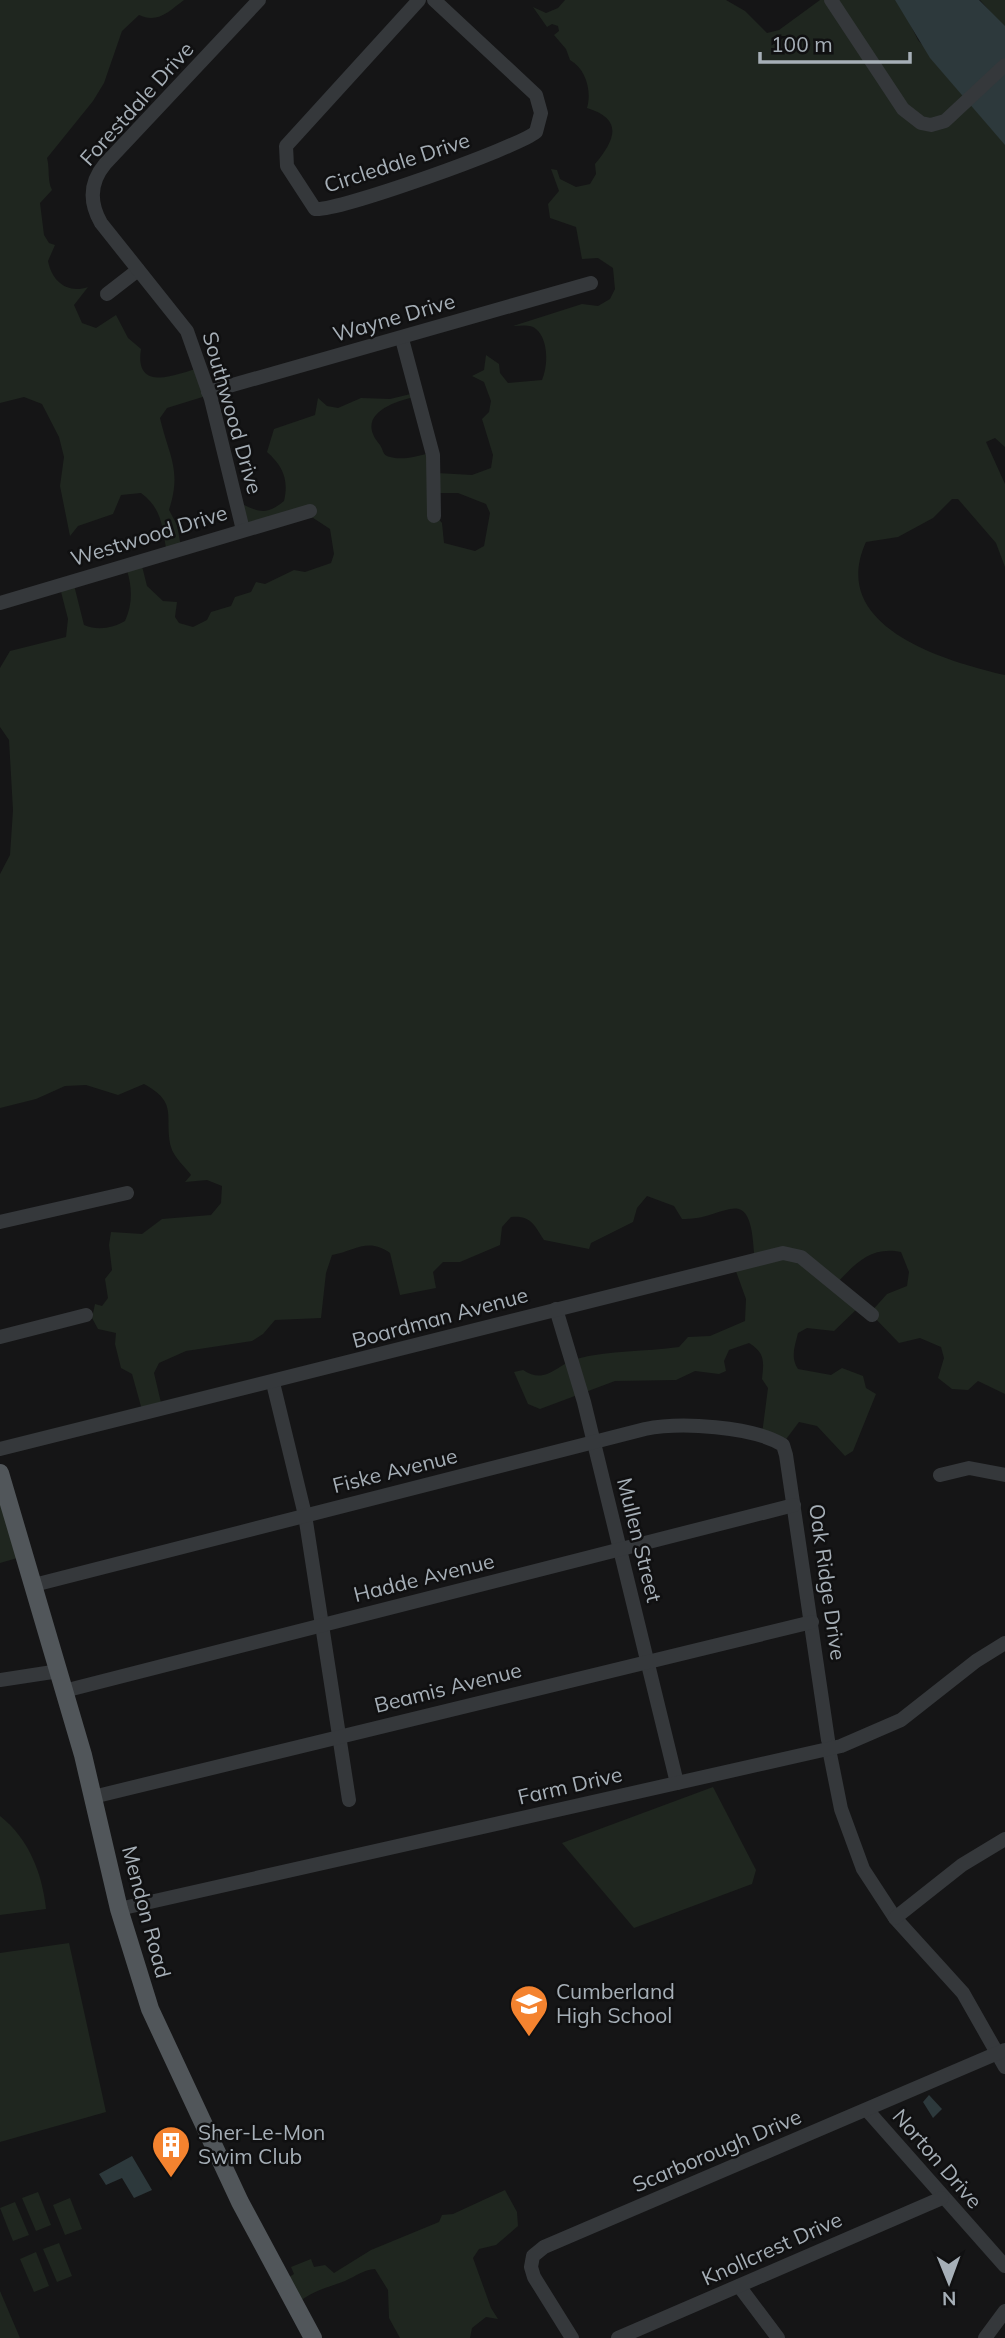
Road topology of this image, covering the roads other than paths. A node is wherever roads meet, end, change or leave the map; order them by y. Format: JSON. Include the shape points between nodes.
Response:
{"nodes":[{"id":1,"x":259,"y":0,"type":"edge"},
{"id":2,"x":419,"y":0,"type":"edge"},
{"id":3,"x":433,"y":0,"type":"edge"},
{"id":4,"x":831,"y":0,"type":"edge"},
{"id":5,"x":1000,"y":70,"type":"edge"},
{"id":6,"x":118,"y":247,"type":"joint"},
{"id":7,"x":138,"y":270,"type":"junction"},
{"id":8,"x":592,"y":283,"type":"dead end"},
{"id":9,"x":107,"y":294,"type":"dead end"},
{"id":10,"x":402,"y":338,"type":"junction"},
{"id":11,"x":208,"y":392,"type":"junction"},
{"id":12,"x":310,"y":511,"type":"dead end"},
{"id":13,"x":434,"y":516,"type":"dead end"},
{"id":14,"x":243,"y":530,"type":"junction"},
{"id":15,"x":0,"y":603,"type":"edge"},
{"id":16,"x":127,"y":1193,"type":"dead end"},
{"id":17,"x":0,"y":1222,"type":"edge"},
{"id":18,"x":556,"y":1309,"type":"junction"},
{"id":19,"x":86,"y":1315,"type":"dead end"},
{"id":20,"x":872,"y":1315,"type":"dead end"},
{"id":21,"x":0,"y":1337,"type":"edge"},
{"id":22,"x":273,"y":1382,"type":"junction"},
{"id":23,"x":770,"y":1438,"type":"joint"},
{"id":24,"x":593,"y":1443,"type":"junction"},
{"id":25,"x":0,"y":1449,"type":"edge"},
{"id":26,"x":0,"y":1473,"type":"edge"},
{"id":27,"x":940,"y":1475,"type":"dead end"},
{"id":28,"x":1005,"y":1475,"type":"edge"},
{"id":29,"x":794,"y":1505,"type":"junction"},
{"id":30,"x":305,"y":1514,"type":"junction"},
{"id":31,"x":618,"y":1550,"type":"junction"},
{"id":32,"x":34,"y":1585,"type":"junction"},
{"id":33,"x":813,"y":1622,"type":"junction"},
{"id":34,"x":320,"y":1626,"type":"junction"},
{"id":35,"x":1005,"y":1643,"type":"edge"},
{"id":36,"x":648,"y":1661,"type":"junction"},
{"id":37,"x":59,"y":1671,"type":"junction"},
{"id":38,"x":0,"y":1680,"type":"edge"},
{"id":39,"x":64,"y":1691,"type":"junction"},
{"id":40,"x":339,"y":1737,"type":"junction"},
{"id":41,"x":828,"y":1745,"type":"junction"},
{"id":42,"x":677,"y":1783,"type":"junction"},
{"id":43,"x":93,"y":1797,"type":"junction"},
{"id":44,"x":349,"y":1800,"type":"dead end"},
{"id":45,"x":1005,"y":1839,"type":"edge"},
{"id":46,"x":119,"y":1909,"type":"junction"},
{"id":47,"x":895,"y":1918,"type":"junction"},
{"id":48,"x":1001,"y":2051,"type":"edge"},
{"id":49,"x":1005,"y":2067,"type":"edge"},
{"id":50,"x":867,"y":2110,"type":"junction"},
{"id":51,"x":942,"y":2198,"type":"junction"},
{"id":52,"x":1005,"y":2266,"type":"edge"},
{"id":53,"x":739,"y":2286,"type":"junction"},
{"id":54,"x":1005,"y":2311,"type":"edge"},
{"id":55,"x":313,"y":2338,"type":"edge"},
{"id":56,"x":572,"y":2338,"type":"edge"},
{"id":57,"x":618,"y":2338,"type":"edge"},
{"id":58,"x":778,"y":2338,"type":"edge"},
{"id":59,"x":985,"y":2338,"type":"edge"}],
"edges":[{"from":1,"to":6,"type":"street","name":"Forestdale Drive","via":[[97,173],[93,188],[96,214]]},
{"from":2,"to":3,"type":"street","name":"Circledale Drive","via":[[286,146],[287,166],[314,209],[365,198],[495,152],[536,132],[541,113],[536,95]]},
{"from":4,"to":5,"type":"street","via":[[910,118],[921,123],[939,124]]},
{"from":6,"to":7,"type":"street","name":"Southwood Drive"},
{"from":7,"to":9,"type":"street"},
{"from":7,"to":11,"type":"street","name":"Southwood Drive","via":[[187,331]]},
{"from":8,"to":10,"type":"street","name":"Wayne Drive"},
{"from":10,"to":11,"type":"street","name":"Wayne Drive"},
{"from":10,"to":13,"type":"street","via":[[433,455]]},
{"from":11,"to":14,"type":"street","name":"Southwood Drive"},
{"from":12,"to":14,"type":"street","name":"Westwood Drive"},
{"from":14,"to":15,"type":"street","name":"Westwood Drive"},
{"from":16,"to":17,"type":"street"},
{"from":18,"to":20,"type":"street","name":"Boardman Avenue","via":[[783,1253],[801,1257]]},
{"from":18,"to":22,"type":"street","name":"Boardman Avenue"},
{"from":18,"to":24,"type":"street","name":"Mullen Street"},
{"from":19,"to":21,"type":"street"},
{"from":22,"to":25,"type":"street","name":"Boardman Avenue"},
{"from":22,"to":30,"type":"street"},
{"from":23,"to":24,"type":"street","name":"Fiske Avenue","via":[[671,1424]]},
{"from":23,"to":29,"type":"street","name":"Oak Ridge Drive","via":[[783,1445]]},
{"from":24,"to":30,"type":"street","name":"Fiske Avenue"},
{"from":24,"to":31,"type":"street","name":"Mullen Street"},
{"from":26,"to":32,"type":"main road","name":"Mendon Road"},
{"from":27,"to":28,"type":"street","via":[[969,1468]]},
{"from":29,"to":31,"type":"street","name":"Hadde Avenue"},
{"from":29,"to":33,"type":"street","name":"Oak Ridge Drive"},
{"from":30,"to":32,"type":"street","name":"Fiske Avenue"},
{"from":30,"to":34,"type":"street"},
{"from":31,"to":34,"type":"street","name":"Hadde Avenue"},
{"from":31,"to":36,"type":"street","name":"Mullen Street"},
{"from":32,"to":37,"type":"main road","name":"Mendon Road"},
{"from":33,"to":36,"type":"street","name":"Beamis Avenue"},
{"from":33,"to":41,"type":"street","name":"Oak Ridge Drive"},
{"from":34,"to":39,"type":"street","name":"Hadde Avenue"},
{"from":34,"to":40,"type":"street"},
{"from":35,"to":41,"type":"street","name":"Farm Drive","via":[[901,1720],[867,1737]]},
{"from":36,"to":40,"type":"street","name":"Beamis Avenue"},
{"from":36,"to":42,"type":"street","name":"Mullen Street"},
{"from":37,"to":38,"type":"street"},
{"from":37,"to":39,"type":"main road","name":"Mendon Road"},
{"from":39,"to":43,"type":"main road","name":"Mendon Road"},
{"from":40,"to":43,"type":"street","name":"Beamis Avenue"},
{"from":40,"to":44,"type":"street"},
{"from":41,"to":42,"type":"street","name":"Farm Drive"},
{"from":41,"to":47,"type":"street","name":"Oak Ridge Drive","via":[[854,1847]]},
{"from":42,"to":46,"type":"street","name":"Farm Drive"},
{"from":43,"to":46,"type":"main road","name":"Mendon Road"},
{"from":45,"to":47,"type":"street","via":[[962,1865]]},
{"from":46,"to":55,"type":"main road","name":"Mendon Road","via":[[150,2008],[240,2202]]},
{"from":47,"to":48,"type":"street","name":"Oak Ridge Drive","via":[[963,1993]]},
{"from":48,"to":49,"type":"street","name":"Oak Ridge Drive"},
{"from":48,"to":50,"type":"street","name":"Scarborough Drive"},
{"from":50,"to":51,"type":"street","name":"Norton Drive"},
{"from":50,"to":56,"type":"street","name":"Scarborough Drive","via":[[533,2256],[534,2277]]},
{"from":51,"to":52,"type":"street","name":"Norton Drive"},
{"from":51,"to":53,"type":"street","name":"Knollcrest Drive"},
{"from":53,"to":57,"type":"street","name":"Knollcrest Drive"},
{"from":53,"to":58,"type":"street"},
{"from":54,"to":59,"type":"street"}]}
